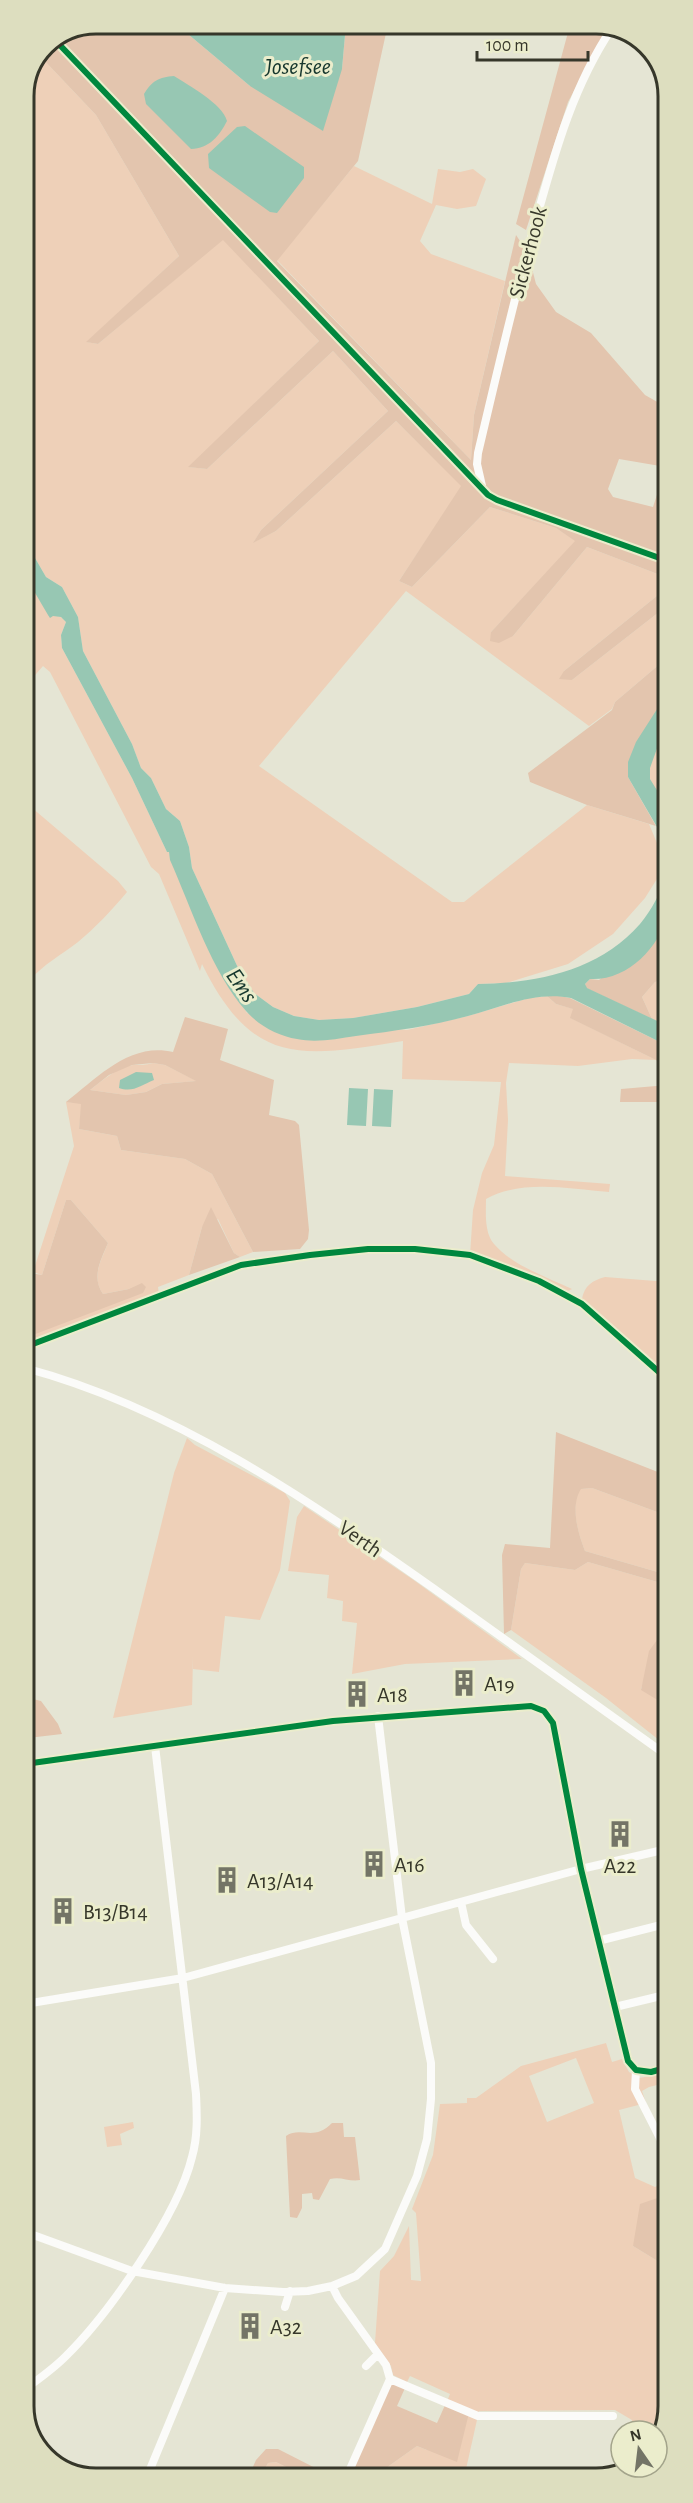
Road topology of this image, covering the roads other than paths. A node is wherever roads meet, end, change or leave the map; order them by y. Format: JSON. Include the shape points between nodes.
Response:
{"nodes":[{"id":1,"x":607,"y":36,"type":"edge"},
{"id":2,"x":482,"y":486,"type":"dead end"},
{"id":3,"x":34,"y":1344,"type":"edge"},
{"id":4,"x":34,"y":1371,"type":"edge"},
{"id":5,"x":658,"y":1371,"type":"edge"},
{"id":6,"x":378,"y":1716,"type":"junction"},
{"id":7,"x":155,"y":1746,"type":"junction"},
{"id":8,"x":658,"y":1749,"type":"edge"},
{"id":9,"x":34,"y":1763,"type":"edge"},
{"id":10,"x":658,"y":1851,"type":"edge"},
{"id":11,"x":581,"y":1869,"type":"junction"},
{"id":12,"x":461,"y":1902,"type":"junction"},
{"id":13,"x":402,"y":1918,"type":"junction"},
{"id":14,"x":658,"y":1926,"type":"edge"},
{"id":15,"x":598,"y":1941,"type":"junction"},
{"id":16,"x":493,"y":1959,"type":"dead end"},
{"id":17,"x":183,"y":1978,"type":"junction"},
{"id":18,"x":658,"y":1997,"type":"edge"},
{"id":19,"x":34,"y":2003,"type":"edge"},
{"id":20,"x":615,"y":2007,"type":"junction"},
{"id":21,"x":636,"y":2070,"type":"junction"},
{"id":22,"x":658,"y":2070,"type":"edge"},
{"id":23,"x":658,"y":2134,"type":"edge"},
{"id":24,"x":34,"y":2235,"type":"edge"},
{"id":25,"x":132,"y":2271,"type":"junction"},
{"id":26,"x":332,"y":2286,"type":"junction"},
{"id":27,"x":225,"y":2288,"type":"junction"},
{"id":28,"x":290,"y":2291,"type":"junction"},
{"id":29,"x":285,"y":2307,"type":"dead end"},
{"id":30,"x":378,"y":2354,"type":"junction"},
{"id":31,"x":366,"y":2366,"type":"dead end"},
{"id":32,"x":390,"y":2379,"type":"junction"},
{"id":33,"x":34,"y":2382,"type":"edge"},
{"id":34,"x":613,"y":2416,"type":"dead end"},
{"id":35,"x":151,"y":2468,"type":"edge"},
{"id":36,"x":350,"y":2468,"type":"edge"}],
"edges":[{"from":1,"to":2,"type":"street","name":"Sickerhook","via":[[581,81],[560,134],[521,271],[478,453]]},
{"from":3,"to":5,"type":"street","via":[[241,1265],[310,1255],[415,1250],[470,1255],[527,1275],[582,1304]]},
{"from":4,"to":8,"type":"street","name":"Verth","via":[[153,1415],[297,1496]]},
{"from":6,"to":7,"type":"street"},
{"from":6,"to":11,"type":"street","via":[[531,1706],[544,1711],[553,1723]]},
{"from":6,"to":13,"type":"street"},
{"from":7,"to":9,"type":"street"},
{"from":7,"to":17,"type":"street"},
{"from":10,"to":11,"type":"street"},
{"from":11,"to":12,"type":"street"},
{"from":11,"to":15,"type":"street"},
{"from":12,"to":13,"type":"street"},
{"from":12,"to":16,"type":"street","via":[[466,1925]]},
{"from":13,"to":17,"type":"street"},
{"from":13,"to":26,"type":"street","via":[[431,2063],[427,2139],[417,2176],[385,2249],[356,2276]]},
{"from":14,"to":15,"type":"street"},
{"from":15,"to":20,"type":"street"},
{"from":17,"to":19,"type":"street"},
{"from":17,"to":25,"type":"street","via":[[198,2122],[192,2157],[168,2217]]},
{"from":18,"to":20,"type":"street"},
{"from":20,"to":21,"type":"street","via":[[628,2061]]},
{"from":21,"to":22,"type":"street"},
{"from":21,"to":23,"type":"street","via":[[635,2089]]},
{"from":24,"to":25,"type":"street"},
{"from":25,"to":27,"type":"street"},
{"from":25,"to":33,"type":"street","via":[[98,2320],[64,2358]]},
{"from":26,"to":28,"type":"street"},
{"from":26,"to":30,"type":"street"},
{"from":27,"to":28,"type":"street"},
{"from":27,"to":35,"type":"street"},
{"from":28,"to":29,"type":"street"},
{"from":30,"to":31,"type":"street"},
{"from":30,"to":32,"type":"street"},
{"from":32,"to":34,"type":"street","via":[[478,2416]]},
{"from":32,"to":36,"type":"street"}]}
